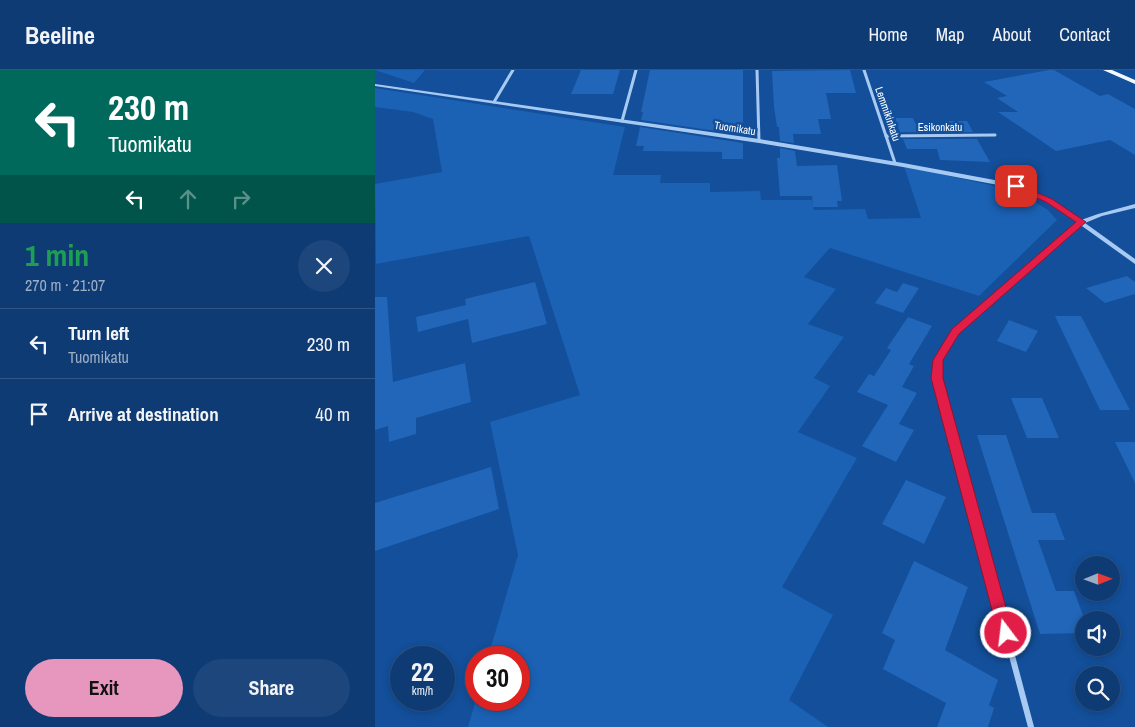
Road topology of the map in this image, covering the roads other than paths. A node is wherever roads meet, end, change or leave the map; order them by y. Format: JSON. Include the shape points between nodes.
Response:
{"nodes":[{"id":1,"x":513,"y":70,"type":"edge"},
{"id":2,"x":636,"y":70,"type":"edge"},
{"id":3,"x":757,"y":70,"type":"edge"},
{"id":4,"x":863,"y":70,"type":"edge"},
{"id":5,"x":1106,"y":70,"type":"edge"},
{"id":6,"x":1135,"y":82,"type":"edge"},
{"id":7,"x":375,"y":85,"type":"edge"},
{"id":8,"x":494,"y":102,"type":"junction"},
{"id":9,"x":622,"y":121,"type":"junction"},
{"id":10,"x":995,"y":135,"type":"dead end"},
{"id":11,"x":886,"y":136,"type":"junction"},
{"id":12,"x":759,"y":141,"type":"junction"},
{"id":13,"x":895,"y":163,"type":"junction"},
{"id":14,"x":1135,"y":206,"type":"edge"},
{"id":15,"x":1081,"y":222,"type":"junction"},
{"id":16,"x":1135,"y":262,"type":"edge"},
{"id":17,"x":1031,"y":727,"type":"edge"}],
"edges":[{"from":1,"to":8,"type":"street"},
{"from":2,"to":9,"type":"street"},
{"from":3,"to":12,"type":"street"},
{"from":4,"to":11,"type":"street","name":"Lemmikinkatu"},
{"from":5,"to":6,"type":"main road"},
{"from":7,"to":8,"type":"street","name":"Tuomikatu"},
{"from":8,"to":9,"type":"street","name":"Tuomikatu"},
{"from":9,"to":12,"type":"street","name":"Tuomikatu"},
{"from":10,"to":11,"type":"street","name":"Esikonkatu"},
{"from":11,"to":13,"type":"street","name":"Lemmikinkatu"},
{"from":12,"to":13,"type":"street","name":"Tuomikatu"},
{"from":13,"to":15,"type":"street","name":"Tuomikatu","via":[[1016,186],[1049,200]]},
{"from":14,"to":15,"type":"street"},
{"from":15,"to":16,"type":"street"},
{"from":15,"to":17,"type":"street","via":[[956,331],[938,360],[937,378]]}]}
